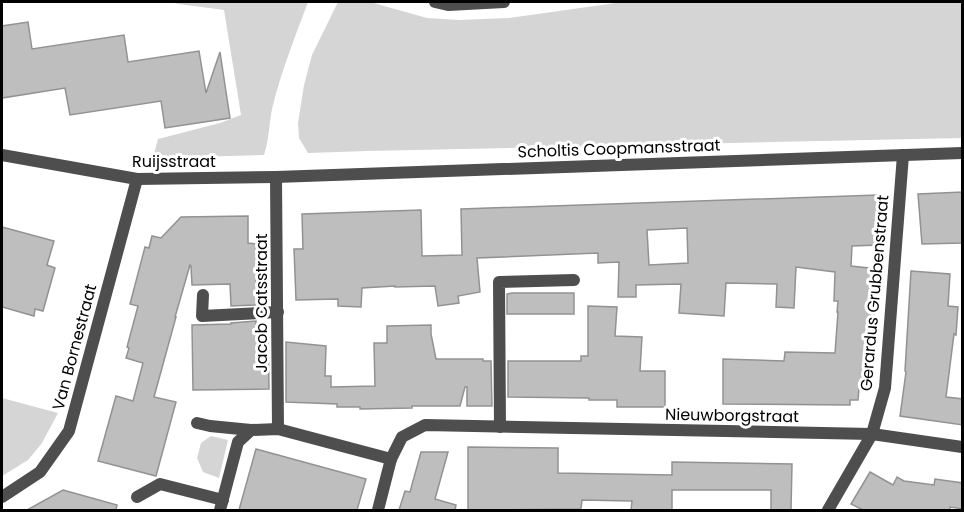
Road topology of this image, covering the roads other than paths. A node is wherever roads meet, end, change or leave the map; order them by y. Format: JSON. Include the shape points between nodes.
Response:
{"nodes":[{"id":1,"x":435,"y":2,"type":"edge"},
{"id":2,"x":504,"y":2,"type":"edge"},
{"id":3,"x":963,"y":153,"type":"edge"},
{"id":4,"x":2,"y":155,"type":"edge"},
{"id":5,"x":903,"y":155,"type":"junction"},
{"id":6,"x":276,"y":177,"type":"junction"},
{"id":7,"x":137,"y":179,"type":"junction"},
{"id":8,"x":574,"y":280,"type":"dead end"},
{"id":9,"x":202,"y":295,"type":"dead end"},
{"id":10,"x":278,"y":312,"type":"junction"},
{"id":11,"x":197,"y":423,"type":"dead end"},
{"id":12,"x":500,"y":427,"type":"junction"},
{"id":13,"x":278,"y":429,"type":"junction"},
{"id":14,"x":251,"y":430,"type":"junction"},
{"id":15,"x":872,"y":434,"type":"junction"},
{"id":16,"x":963,"y":447,"type":"edge"},
{"id":17,"x":391,"y":459,"type":"junction"},
{"id":18,"x":2,"y":497,"type":"edge"},
{"id":19,"x":137,"y":497,"type":"dead end"},
{"id":20,"x":221,"y":505,"type":"edge"},
{"id":21,"x":378,"y":510,"type":"edge"},
{"id":22,"x":828,"y":510,"type":"edge"}],
"edges":[{"from":1,"to":2,"type":"street"},
{"from":3,"to":5,"type":"street","name":"Scholtis Coopmansstraat"},
{"from":4,"to":7,"type":"street","name":"Ruijsstraat"},
{"from":5,"to":6,"type":"street","name":"Scholtis Coopmansstraat"},
{"from":5,"to":15,"type":"street","name":"Gerardus Grubbenstraat","via":[[885,388]]},
{"from":6,"to":7,"type":"street","name":"Ruijsstraat"},
{"from":6,"to":10,"type":"street","name":"Jacob Catsstraat"},
{"from":7,"to":18,"type":"street","name":"Van Bornestraat","via":[[69,431],[40,472]]},
{"from":8,"to":12,"type":"street","via":[[499,282]]},
{"from":9,"to":10,"type":"street","via":[[202,316]]},
{"from":10,"to":13,"type":"street","name":"Jacob Catsstraat"},
{"from":11,"to":14,"type":"street"},
{"from":12,"to":15,"type":"street","name":"Nieuwborgstraat"},
{"from":12,"to":17,"type":"street","name":"Nieuwborgstraat","via":[[425,425],[402,437]]},
{"from":13,"to":14,"type":"street"},
{"from":13,"to":17,"type":"street"},
{"from":14,"to":20,"type":"street","via":[[238,442]]},
{"from":15,"to":16,"type":"street","name":"Nieuwborgstraat"},
{"from":15,"to":22,"type":"street","name":"Gerardus Grubbenstraat"},
{"from":17,"to":21,"type":"street","name":"Nieuwborgstraat"},
{"from":19,"to":20,"type":"street","via":[[160,484]]}]}
